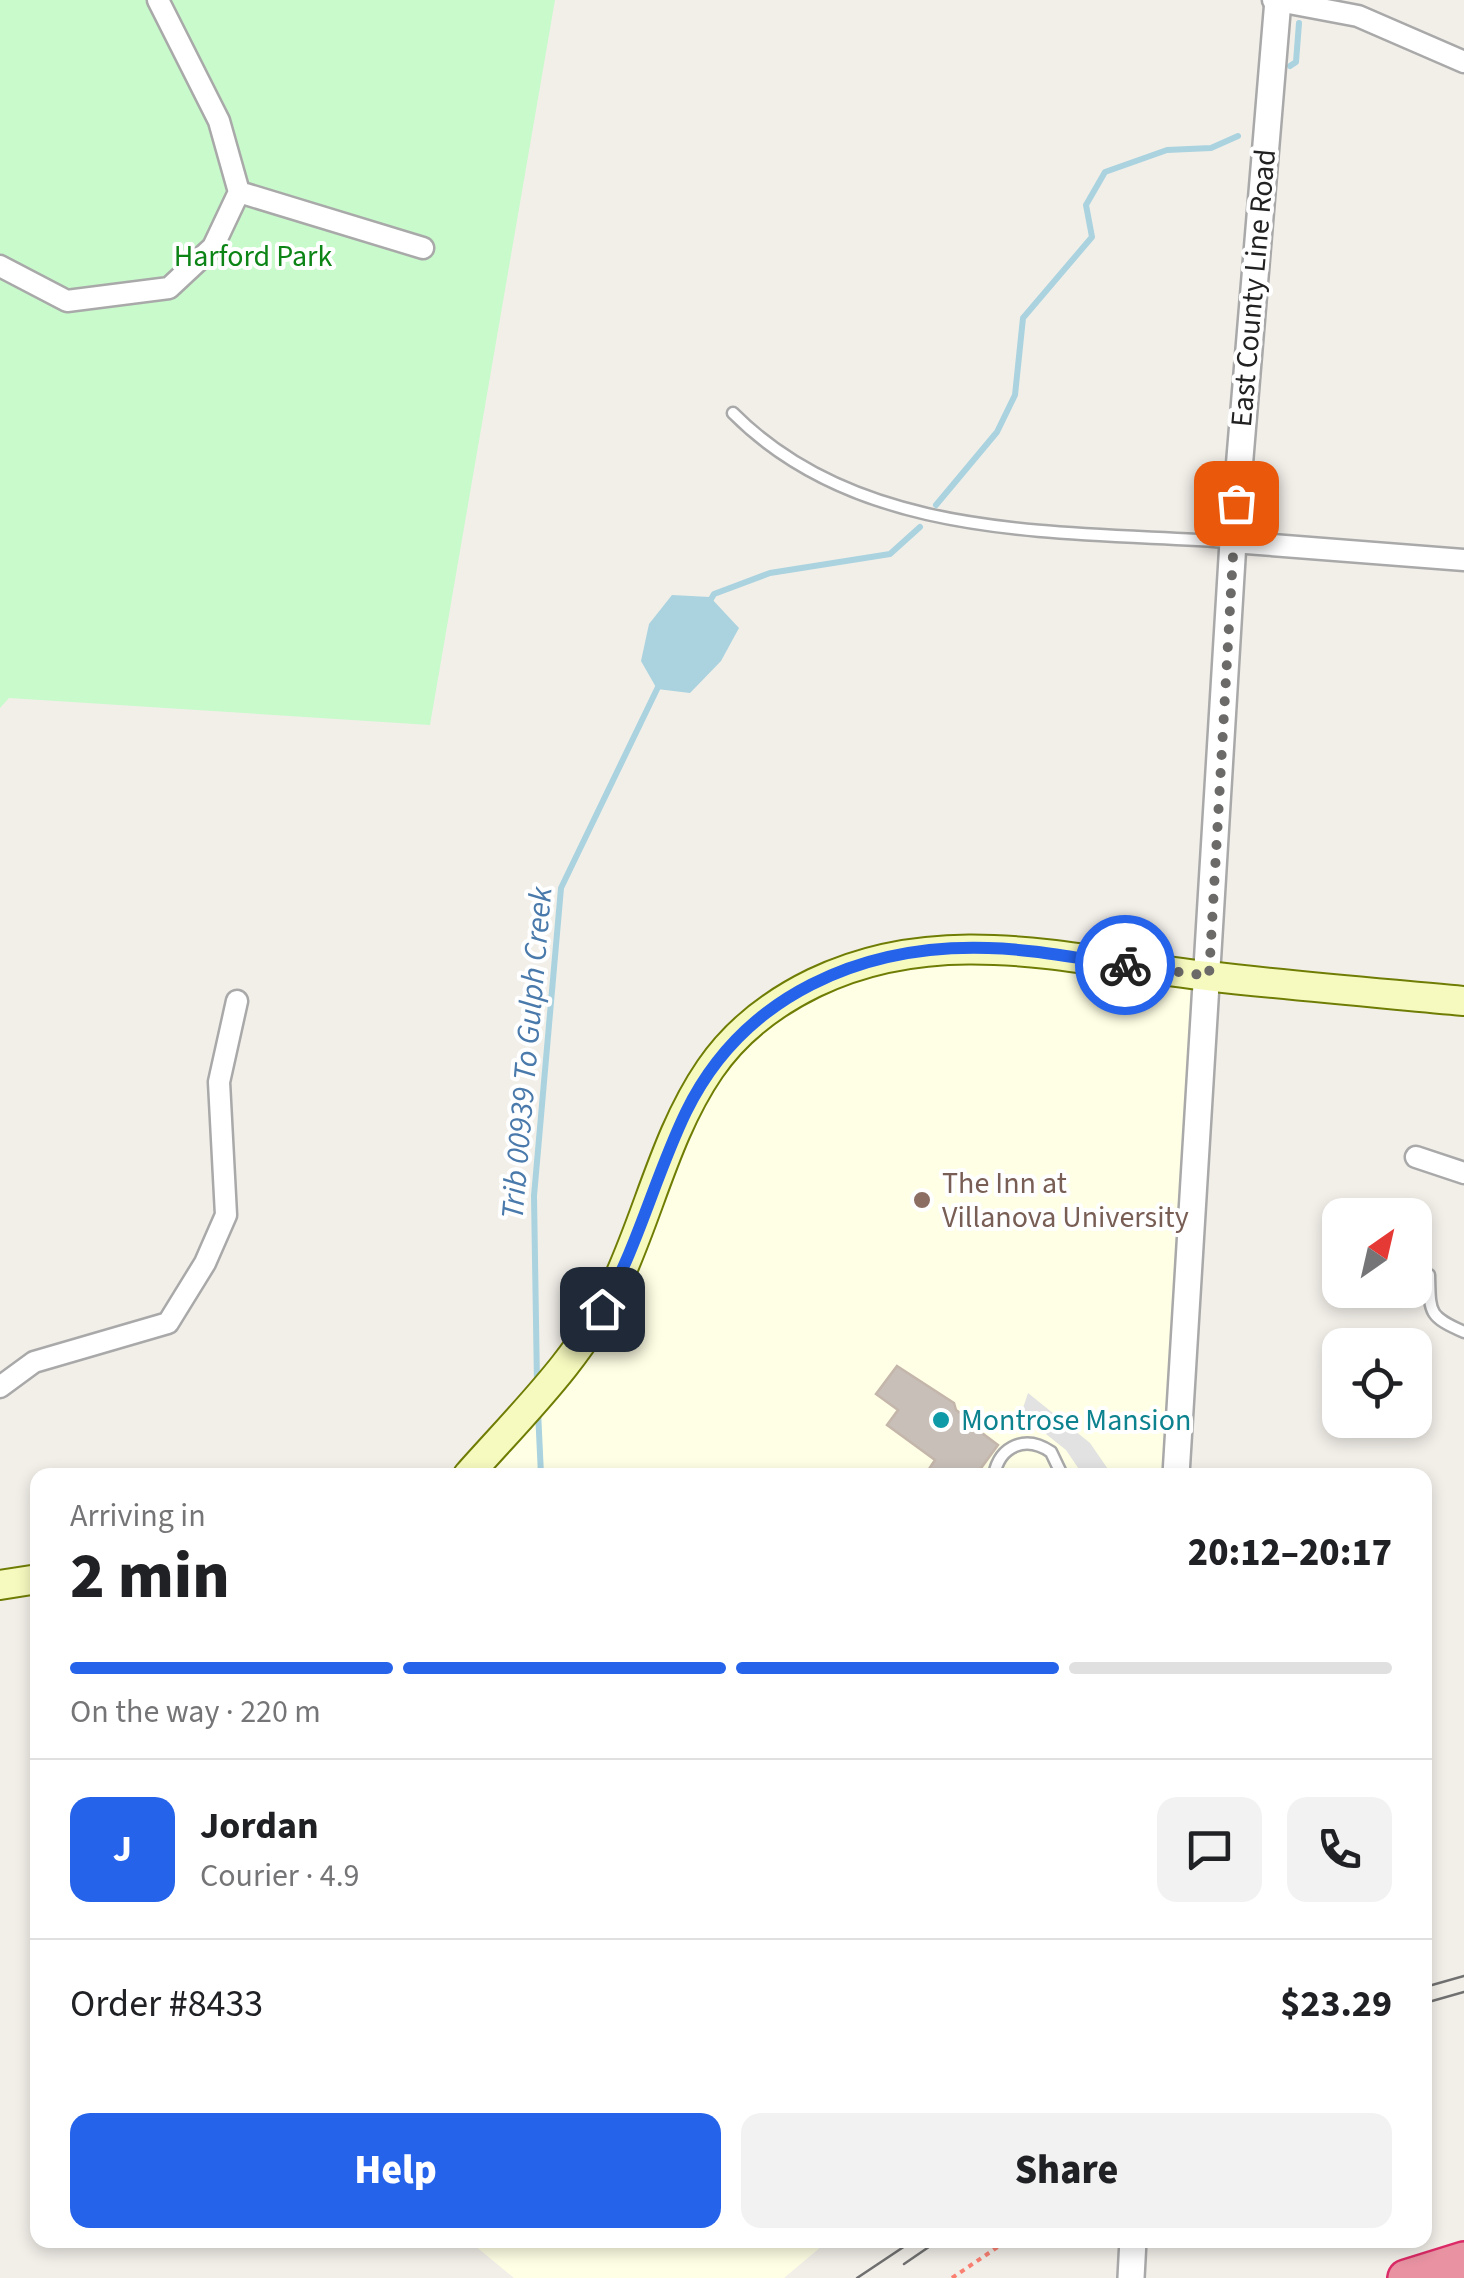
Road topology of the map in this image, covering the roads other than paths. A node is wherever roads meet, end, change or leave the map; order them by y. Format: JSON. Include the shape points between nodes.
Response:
{"nodes":[{"id":1,"x":158,"y":0,"type":"edge"},
{"id":2,"x":1276,"y":0,"type":"edge"},
{"id":3,"x":1464,"y":62,"type":"edge"},
{"id":4,"x":239,"y":192,"type":"junction"},
{"id":5,"x":422,"y":248,"type":"dead end"},
{"id":6,"x":0,"y":266,"type":"edge"},
{"id":7,"x":733,"y":413,"type":"dead end"},
{"id":8,"x":1233,"y":542,"type":"junction"},
{"id":9,"x":1464,"y":560,"type":"edge"},
{"id":10,"x":1209,"y":976,"type":"junction"},
{"id":11,"x":237,"y":1000,"type":"dead end"},
{"id":12,"x":1464,"y":1001,"type":"edge"},
{"id":13,"x":1416,"y":1157,"type":"dead end"},
{"id":14,"x":1464,"y":1173,"type":"edge"},
{"id":15,"x":1430,"y":1308,"type":"edge"},
{"id":16,"x":1464,"y":1332,"type":"edge"},
{"id":17,"x":0,"y":1387,"type":"edge"},
{"id":18,"x":474,"y":1468,"type":"edge"},
{"id":19,"x":997,"y":1468,"type":"edge"},
{"id":20,"x":1059,"y":1468,"type":"edge"},
{"id":21,"x":1176,"y":1468,"type":"edge"},
{"id":22,"x":30,"y":1579,"type":"edge"},
{"id":23,"x":0,"y":1585,"type":"edge"},
{"id":24,"x":1133,"y":2248,"type":"edge"},
{"id":25,"x":1464,"y":2260,"type":"edge"},
{"id":26,"x":1131,"y":2278,"type":"edge"},
{"id":27,"x":1406,"y":2278,"type":"edge"}],
"edges":[{"from":1,"to":4,"type":"street","via":[[219,121]]},
{"from":2,"to":3,"type":"street","via":[[1358,16]]},
{"from":2,"to":8,"type":"street","name":"East County Line Road"},
{"from":4,"to":5,"type":"street"},
{"from":4,"to":6,"type":"street","via":[[213,247],[169,288],[67,301]]},
{"from":7,"to":8,"type":"lane","via":[[765,445],[825,482],[956,523]]},
{"from":8,"to":9,"type":"street"},
{"from":8,"to":10,"type":"street","name":"East County Line Road"},
{"from":10,"to":12,"type":"main road"},
{"from":10,"to":18,"type":"main road","via":[[990,948],[935,949],[851,965],[772,1006],[710,1068],[615,1286],[580,1347]]},
{"from":10,"to":21,"type":"street","name":"East County Line Road"},
{"from":11,"to":17,"type":"street","via":[[220,1082],[226,1216],[205,1263],[168,1323],[34,1362]]},
{"from":13,"to":14,"type":"street"},
{"from":15,"to":16,"type":"lane","via":[[1436,1319]]},
{"from":19,"to":20,"type":"lane","via":[[1002,1454],[1032,1443],[1051,1452]]},
{"from":22,"to":23,"type":"main road"},
{"from":24,"to":26,"type":"street"},
{"from":25,"to":27,"type":"highway"}]}
